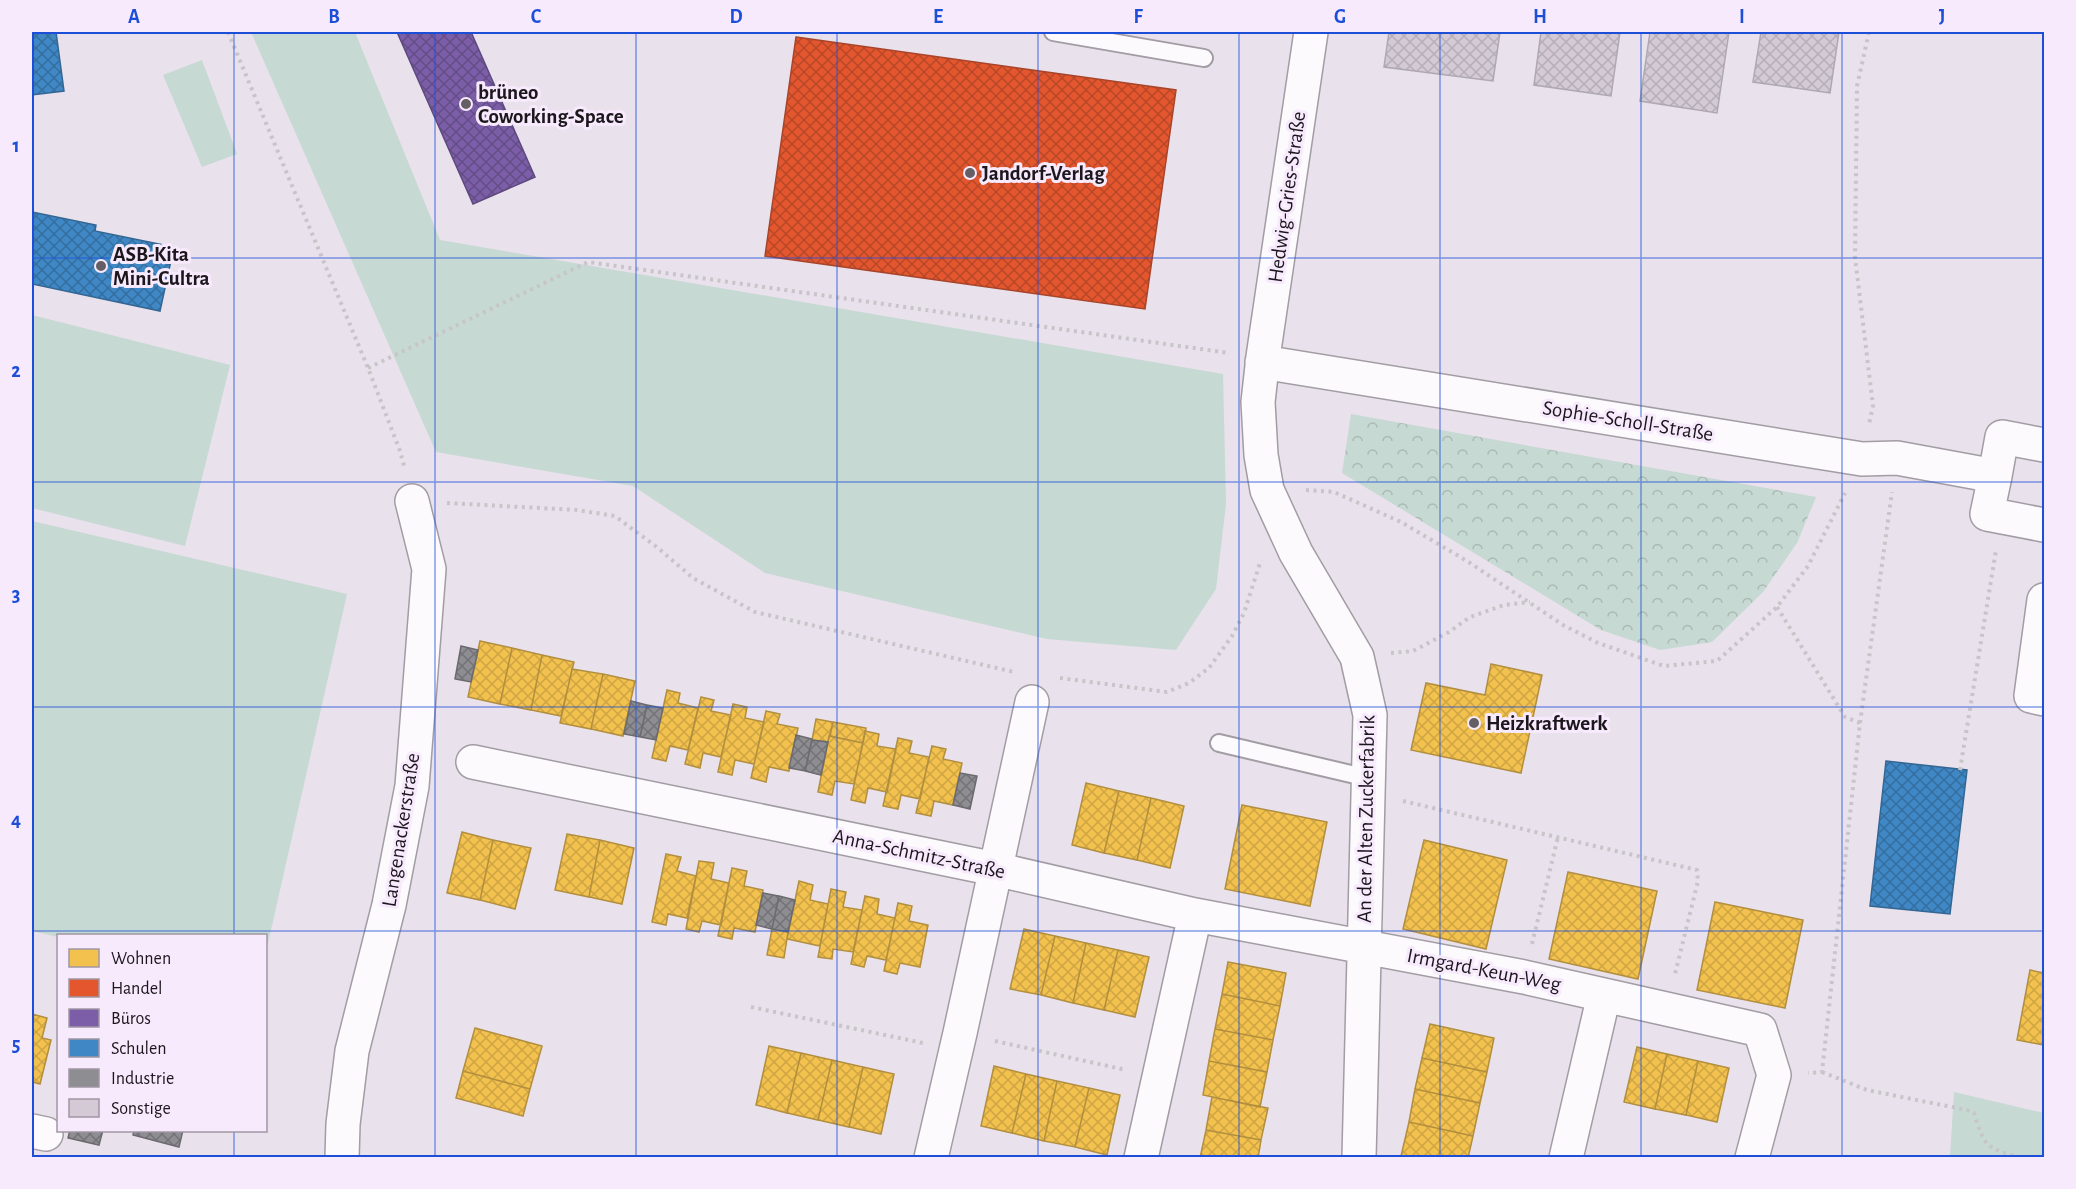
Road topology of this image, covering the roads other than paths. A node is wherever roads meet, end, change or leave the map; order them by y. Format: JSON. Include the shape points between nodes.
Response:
{"nodes":[{"id":1,"x":1053,"y":32,"type":"edge"},
{"id":2,"x":1311,"y":32,"type":"edge"},
{"id":3,"x":1075,"y":33,"type":"edge"},
{"id":4,"x":1204,"y":58,"type":"dead end"},
{"id":5,"x":1262,"y":359,"type":"junction"},
{"id":6,"x":2044,"y":445,"type":"edge"},
{"id":7,"x":1995,"y":476,"type":"junction"},
{"id":8,"x":412,"y":501,"type":"road end"},
{"id":9,"x":2044,"y":525,"type":"edge"},
{"id":10,"x":2044,"y":600,"type":"edge"},
{"id":11,"x":1042,"y":689,"type":"road end"},
{"id":12,"x":2044,"y":699,"type":"edge"},
{"id":13,"x":1219,"y":743,"type":"dead end"},
{"id":14,"x":473,"y":762,"type":"dead end"},
{"id":15,"x":1368,"y":786,"type":"junction"},
{"id":16,"x":995,"y":869,"type":"junction"},
{"id":17,"x":1195,"y":915,"type":"junction"},
{"id":18,"x":1364,"y":947,"type":"junction"},
{"id":19,"x":1604,"y":995,"type":"junction"},
{"id":20,"x":342,"y":1158,"type":"edge"},
{"id":21,"x":931,"y":1158,"type":"edge"},
{"id":22,"x":1141,"y":1158,"type":"edge"},
{"id":23,"x":1359,"y":1158,"type":"edge"},
{"id":24,"x":1566,"y":1158,"type":"edge"},
{"id":25,"x":1752,"y":1158,"type":"edge"}],
"edges":[{"from":1,"to":3,"type":"lane"},
{"from":2,"to":5,"type":"street","name":"Hedwig-Gries-Straße"},
{"from":3,"to":4,"type":"lane"},
{"from":5,"to":7,"type":"street","name":"Sophie-Scholl-Straße","via":[[1862,459],[1897,458]]},
{"from":5,"to":15,"type":"street","name":"An der Alten Zuckerfabrik","via":[[1258,402],[1267,490],[1296,553],[1357,657],[1370,715]]},
{"from":6,"to":7,"type":"street","via":[[2002,437]]},
{"from":7,"to":9,"type":"street","via":[[1987,514]]},
{"from":8,"to":20,"type":"street","name":"Langenackerstraße","via":[[429,569],[412,786],[389,905],[352,1051]]},
{"from":10,"to":12,"type":"street","via":[[2031,696]]},
{"from":11,"to":16,"type":"street"},
{"from":13,"to":15,"type":"lane"},
{"from":14,"to":16,"type":"street","name":"Anna-Schmitz-Straße"},
{"from":15,"to":18,"type":"street","name":"An der Alten Zuckerfabrik"},
{"from":16,"to":17,"type":"street","name":"Anna-Schmitz-Straße"},
{"from":16,"to":21,"type":"street"},
{"from":17,"to":18,"type":"street","name":"Anna-Schmitz-Straße"},
{"from":17,"to":22,"type":"street"},
{"from":18,"to":19,"type":"street","name":"Irmgard-Keun-Weg"},
{"from":18,"to":23,"type":"street","name":"An der Alten Zuckerfabrik"},
{"from":19,"to":24,"type":"street"},
{"from":19,"to":25,"type":"street","name":"Irmgard-Keun-Weg","via":[[1760,1030],[1774,1075]]}]}
